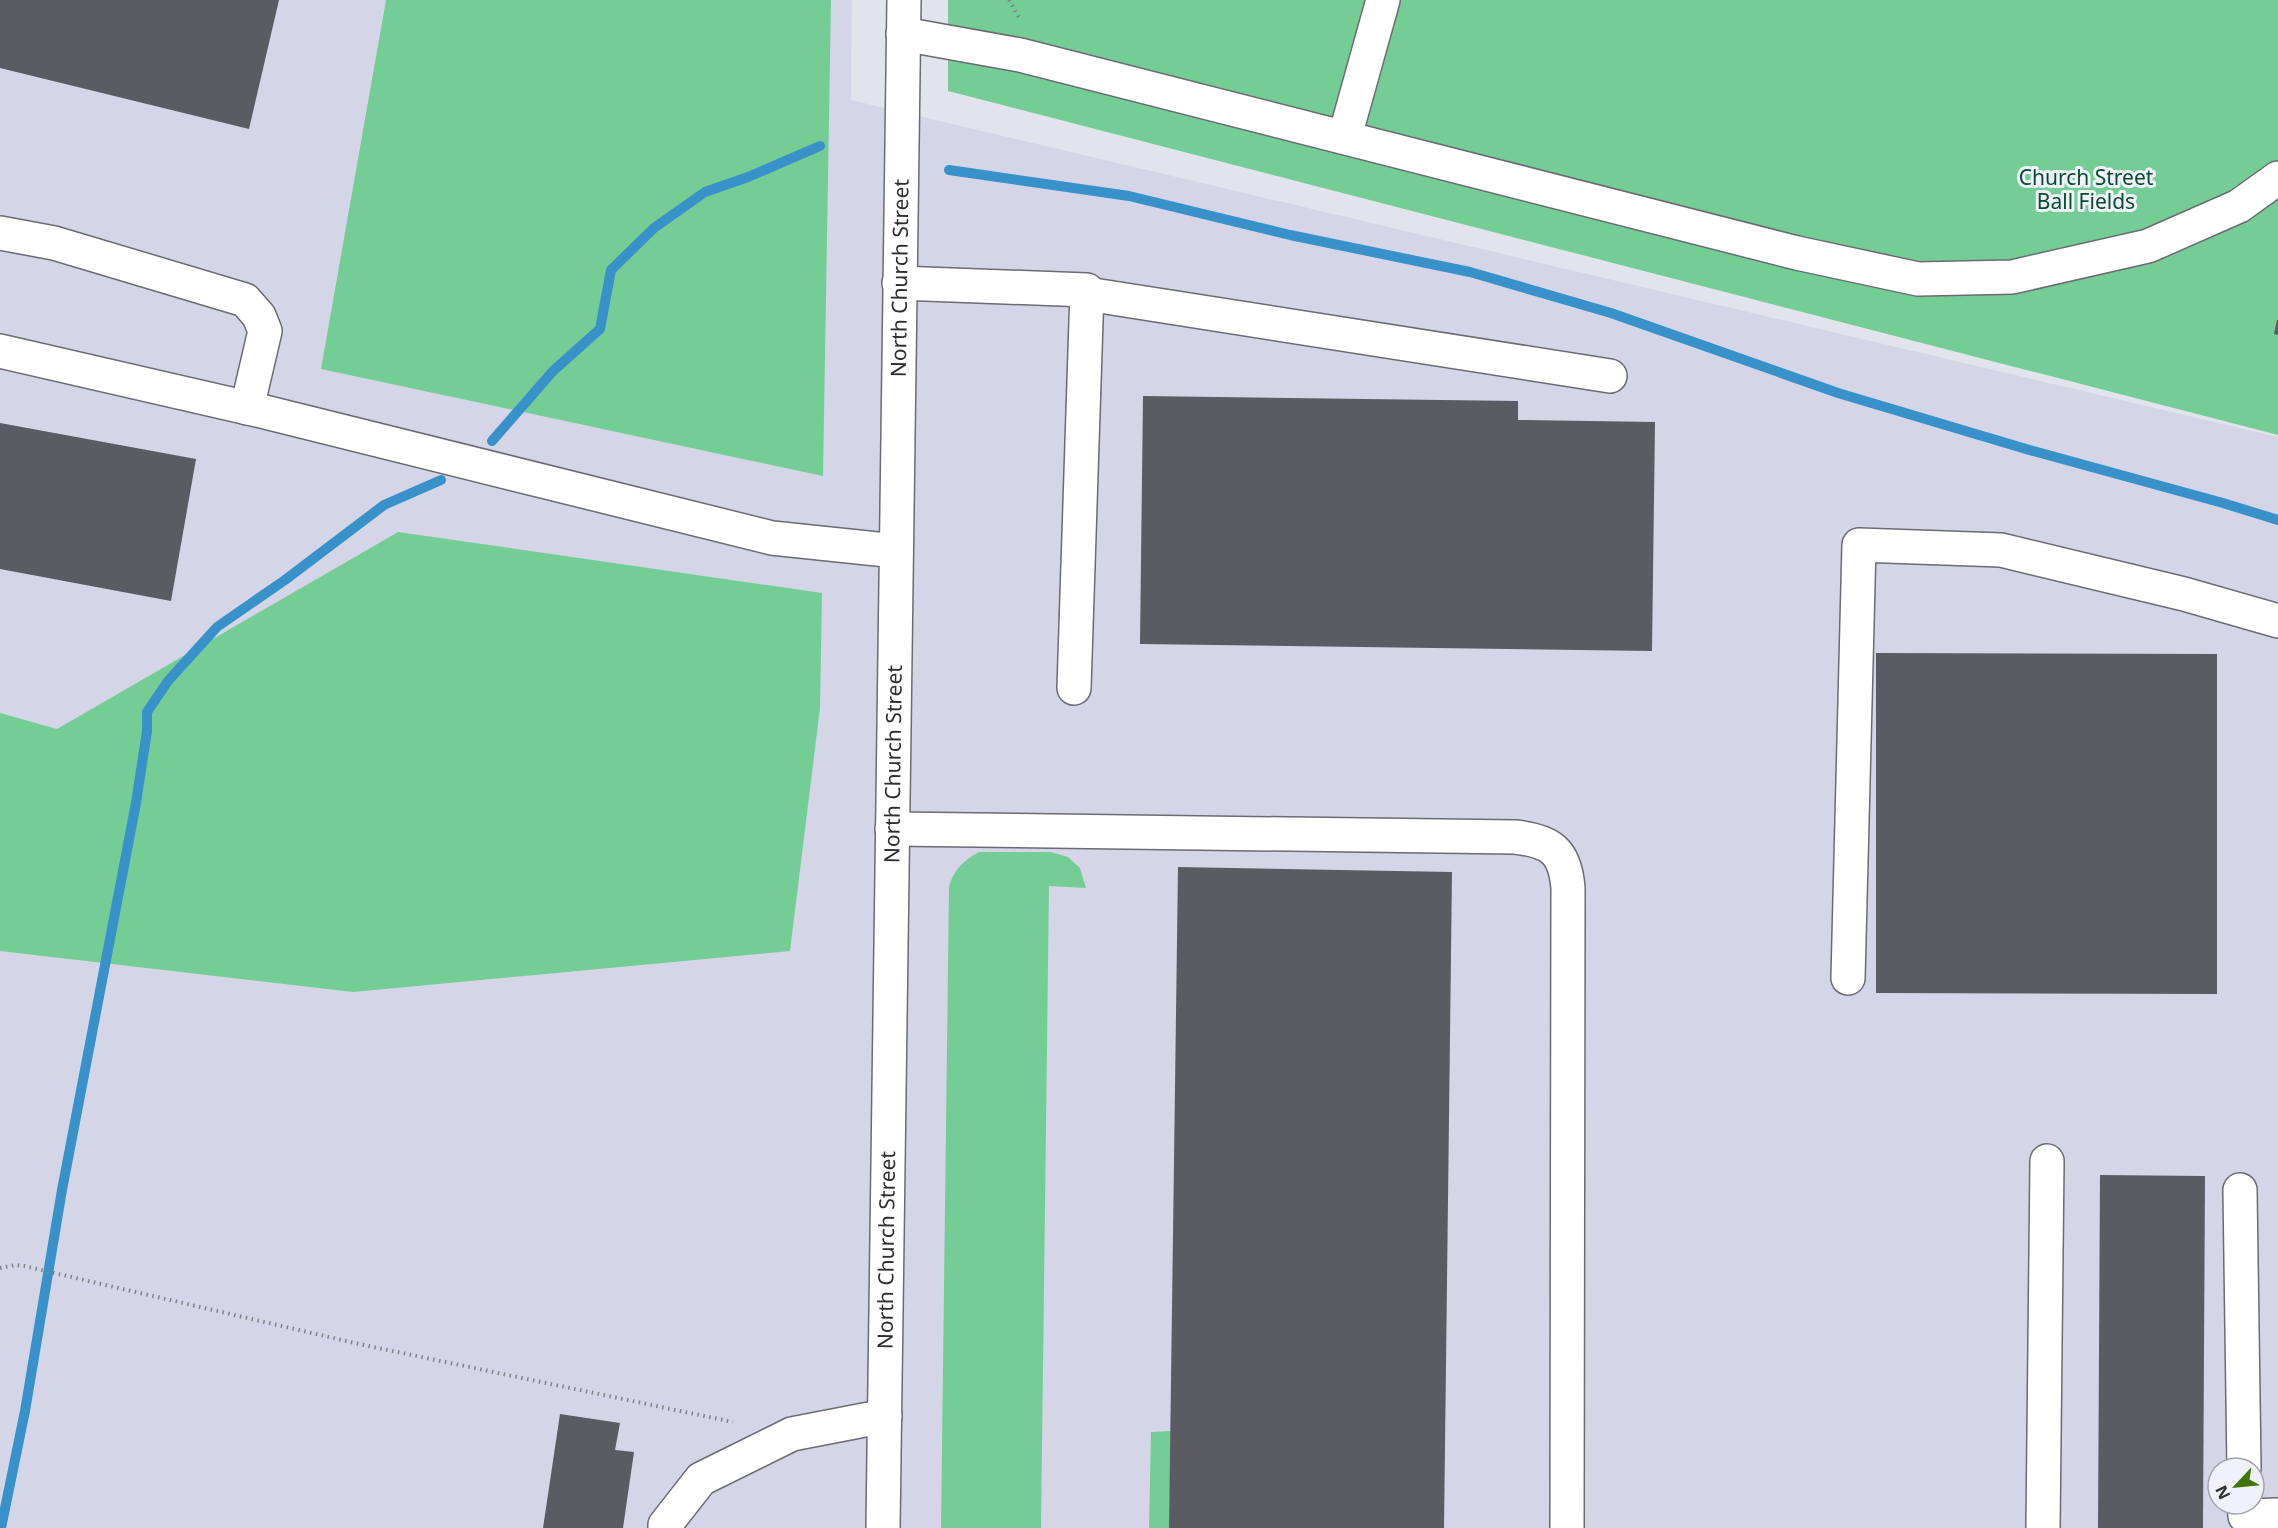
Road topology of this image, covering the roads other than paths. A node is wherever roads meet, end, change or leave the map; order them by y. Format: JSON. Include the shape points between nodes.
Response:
{"nodes":[{"id":1,"x":904,"y":0,"type":"edge"},
{"id":2,"x":1383,"y":0,"type":"edge"},
{"id":3,"x":903,"y":34,"type":"junction"},
{"id":4,"x":1345,"y":136,"type":"junction"},
{"id":5,"x":2278,"y":178,"type":"edge"},
{"id":6,"x":0,"y":233,"type":"edge"},
{"id":7,"x":899,"y":283,"type":"junction"},
{"id":8,"x":1087,"y":294,"type":"junction"},
{"id":9,"x":0,"y":351,"type":"edge"},
{"id":10,"x":1610,"y":376,"type":"dead end"},
{"id":11,"x":247,"y":408,"type":"junction"},
{"id":12,"x":896,"y":551,"type":"junction"},
{"id":13,"x":2278,"y":621,"type":"edge"},
{"id":14,"x":1074,"y":688,"type":"dead end"},
{"id":15,"x":892,"y":829,"type":"junction"},
{"id":16,"x":1848,"y":978,"type":"dead end"},
{"id":17,"x":2046,"y":1161,"type":"dead end"},
{"id":18,"x":2240,"y":1191,"type":"dead end"},
{"id":19,"x":885,"y":1416,"type":"junction"},
{"id":20,"x":2244,"y":1456,"type":"edge"},
{"id":21,"x":665,"y":1528,"type":"edge"},
{"id":22,"x":883,"y":1528,"type":"edge"},
{"id":23,"x":1567,"y":1528,"type":"edge"},
{"id":24,"x":2043,"y":1528,"type":"edge"}],
"edges":[{"from":1,"to":3,"type":"main road","name":"North Church Street"},
{"from":2,"to":4,"type":"main road"},
{"from":3,"to":4,"type":"main road","via":[[1020,55]]},
{"from":3,"to":7,"type":"main road","name":"North Church Street"},
{"from":4,"to":5,"type":"main road","via":[[1797,253],[1918,279],[2012,277],[2148,246],[2239,206]]},
{"from":6,"to":11,"type":"main road","via":[[54,243],[245,300],[260,316],[266,331]]},
{"from":7,"to":8,"type":"main road","via":[[1087,290]]},
{"from":7,"to":12,"type":"main road","name":"North Church Street"},
{"from":8,"to":10,"type":"main road"},
{"from":8,"to":14,"type":"main road"},
{"from":9,"to":11,"type":"main road"},
{"from":11,"to":12,"type":"main road","via":[[772,538]]},
{"from":12,"to":15,"type":"main road","name":"North Church Street"},
{"from":13,"to":16,"type":"main road","via":[[2001,550],[1858,545]]},
{"from":15,"to":19,"type":"main road","name":"North Church Street"},
{"from":15,"to":23,"type":"main road","via":[[1515,837],[1535,839],[1557,853],[1564,864],[1568,888]]},
{"from":17,"to":24,"type":"main road"},
{"from":18,"to":20,"type":"main road"},
{"from":19,"to":21,"type":"main road","via":[[792,1434],[701,1479]]},
{"from":19,"to":22,"type":"main road","name":"North Church Street"}]}
